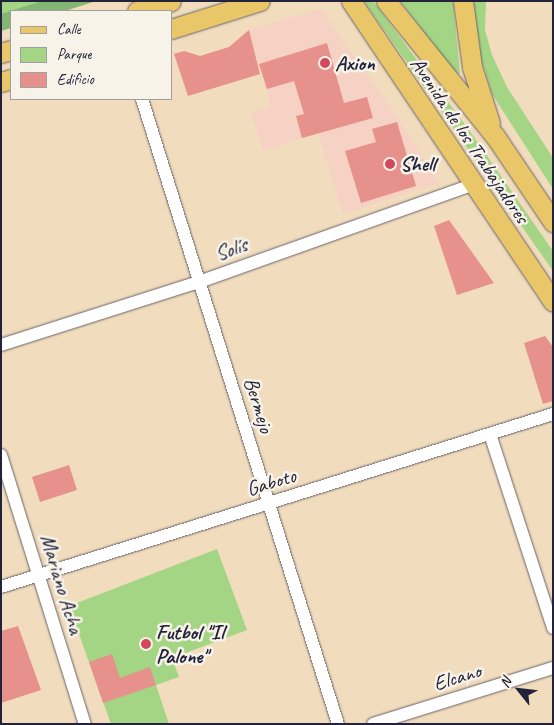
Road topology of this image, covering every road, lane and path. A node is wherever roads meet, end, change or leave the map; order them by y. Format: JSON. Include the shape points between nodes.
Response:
{"nodes":[{"id":1,"x":171,"y":1,"type":"edge"},
{"id":2,"x":260,"y":1,"type":"edge"},
{"id":3,"x":351,"y":1,"type":"edge"},
{"id":4,"x":386,"y":1,"type":"edge"},
{"id":5,"x":463,"y":1,"type":"edge"},
{"id":6,"x":140,"y":10,"type":"edge"},
{"id":7,"x":172,"y":29,"type":"edge"},
{"id":8,"x":142,"y":100,"type":"edge"},
{"id":9,"x":495,"y":136,"type":"junction"},
{"id":10,"x":471,"y":185,"type":"junction"},
{"id":11,"x":553,"y":222,"type":"edge"},
{"id":12,"x":199,"y":282,"type":"junction"},
{"id":13,"x":553,"y":302,"type":"edge"},
{"id":14,"x":1,"y":345,"type":"edge"},
{"id":15,"x":553,"y":414,"type":"edge"},
{"id":16,"x":490,"y":434,"type":"junction"},
{"id":17,"x":1,"y":455,"type":"edge"},
{"id":18,"x":268,"y":504,"type":"junction"},
{"id":19,"x":38,"y":576,"type":"junction"},
{"id":20,"x":1,"y":588,"type":"edge"},
{"id":21,"x":553,"y":628,"type":"edge"},
{"id":22,"x":553,"y":668,"type":"edge"},
{"id":23,"x":85,"y":724,"type":"edge"},
{"id":24,"x":338,"y":724,"type":"edge"},
{"id":25,"x":373,"y":724,"type":"edge"}],
"edges":[{"from":1,"to":6,"type":"main road"},
{"from":2,"to":7,"type":"main road"},
{"from":3,"to":10,"type":"main road","name":"Avenida de los Trabajadores"},
{"from":4,"to":9,"type":"main road","name":"Avenida de los Trabajadores"},
{"from":5,"to":9,"type":"main road","via":[[472,68]]},
{"from":8,"to":12,"type":"street","name":"Bermejo"},
{"from":9,"to":11,"type":"main road","name":"Avenida de los Trabajadores"},
{"from":10,"to":12,"type":"street","name":"Solís"},
{"from":10,"to":13,"type":"main road","name":"Avenida de los Trabajadores"},
{"from":12,"to":14,"type":"street","name":"Solís"},
{"from":12,"to":18,"type":"street","name":"Bermejo"},
{"from":15,"to":16,"type":"street","name":"Gaboto"},
{"from":16,"to":18,"type":"street","name":"Gaboto"},
{"from":16,"to":21,"type":"street"},
{"from":17,"to":19,"type":"street","name":"Mariano Acha"},
{"from":18,"to":19,"type":"street","name":"Gaboto"},
{"from":18,"to":24,"type":"street","name":"Bermejo"},
{"from":19,"to":20,"type":"street","name":"Gaboto"},
{"from":19,"to":23,"type":"street","name":"Mariano Acha"},
{"from":22,"to":25,"type":"street","name":"Elcano"}]}
